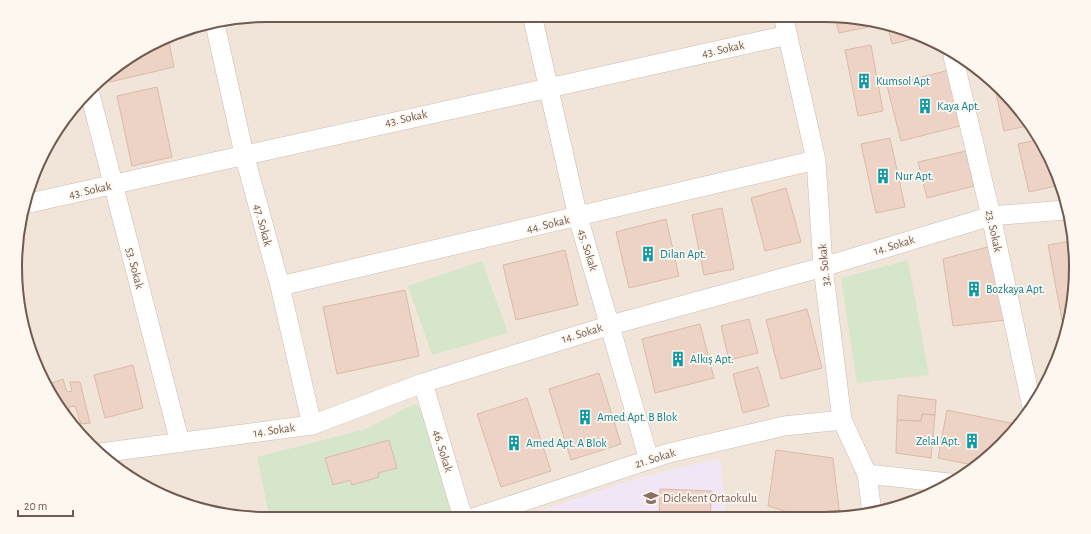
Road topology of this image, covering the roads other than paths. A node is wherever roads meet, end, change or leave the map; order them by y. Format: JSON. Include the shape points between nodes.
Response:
{"nodes":[{"id":1,"x":534,"y":22,"type":"edge"},
{"id":2,"x":785,"y":22,"type":"edge"},
{"id":3,"x":216,"y":28,"type":"edge"},
{"id":4,"x":788,"y":34,"type":"junction"},
{"id":5,"x":954,"y":59,"type":"edge"},
{"id":6,"x":549,"y":87,"type":"junction"},
{"id":7,"x":91,"y":97,"type":"edge"},
{"id":8,"x":244,"y":154,"type":"junction"},
{"id":9,"x":816,"y":160,"type":"junction"},
{"id":10,"x":114,"y":185,"type":"junction"},
{"id":11,"x":30,"y":203,"type":"edge"},
{"id":12,"x":1062,"y":210,"type":"edge"},
{"id":13,"x":991,"y":216,"type":"junction"},
{"id":14,"x":578,"y":217,"type":"junction"},
{"id":15,"x":823,"y":267,"type":"junction"},
{"id":16,"x":280,"y":286,"type":"junction"},
{"id":17,"x":610,"y":325,"type":"junction"},
{"id":18,"x":423,"y":383,"type":"junction"},
{"id":19,"x":1030,"y":399,"type":"edge"},
{"id":20,"x":842,"y":420,"type":"junction"},
{"id":21,"x":312,"y":425,"type":"junction"},
{"id":22,"x":180,"y":443,"type":"junction"},
{"id":23,"x":107,"y":452,"type":"edge"},
{"id":24,"x":649,"y":460,"type":"junction"},
{"id":25,"x":867,"y":474,"type":"junction"},
{"id":26,"x":941,"y":482,"type":"edge"},
{"id":27,"x":871,"y":507,"type":"edge"},
{"id":28,"x":462,"y":512,"type":"edge"},
{"id":29,"x":491,"y":512,"type":"edge"}],
"edges":[{"from":1,"to":6,"type":"street","name":"45. Sokak"},
{"from":2,"to":4,"type":"street","name":"32. Sokak"},
{"from":3,"to":8,"type":"street","name":"47. Sokak"},
{"from":4,"to":6,"type":"street","name":"43. Sokak"},
{"from":4,"to":9,"type":"street","name":"32. Sokak"},
{"from":5,"to":13,"type":"street","name":"23. Sokak"},
{"from":6,"to":8,"type":"street","name":"43. Sokak"},
{"from":6,"to":14,"type":"street","name":"45. Sokak"},
{"from":7,"to":10,"type":"street","name":"53. Sokak"},
{"from":8,"to":10,"type":"street","name":"43. Sokak"},
{"from":8,"to":16,"type":"street","name":"47. Sokak"},
{"from":9,"to":14,"type":"street","name":"44. Sokak"},
{"from":9,"to":15,"type":"street","name":"32. Sokak"},
{"from":10,"to":11,"type":"street","name":"43. Sokak"},
{"from":10,"to":22,"type":"street","name":"53. Sokak"},
{"from":12,"to":13,"type":"street","name":"14. Sokak"},
{"from":13,"to":15,"type":"street","name":"14. Sokak"},
{"from":13,"to":19,"type":"street","name":"23. Sokak"},
{"from":14,"to":16,"type":"street","name":"44. Sokak"},
{"from":14,"to":17,"type":"street","name":"45. Sokak"},
{"from":15,"to":17,"type":"street","name":"14. Sokak"},
{"from":15,"to":20,"type":"street","name":"32. Sokak"},
{"from":16,"to":21,"type":"street","name":"47. Sokak"},
{"from":17,"to":18,"type":"street","name":"14. Sokak"},
{"from":17,"to":24,"type":"street","name":"45. Sokak"},
{"from":18,"to":21,"type":"street","name":"14. Sokak"},
{"from":18,"to":28,"type":"street","name":"46. Sokak"},
{"from":20,"to":24,"type":"street","name":"21. Sokak","via":[[784,426]]},
{"from":20,"to":25,"type":"street","name":"32. Sokak"},
{"from":21,"to":22,"type":"street","name":"14. Sokak"},
{"from":22,"to":23,"type":"street","name":"14. Sokak"},
{"from":24,"to":29,"type":"street","name":"21. Sokak"},
{"from":25,"to":26,"type":"street"},
{"from":25,"to":27,"type":"street","name":"32. Sokak"}]}
